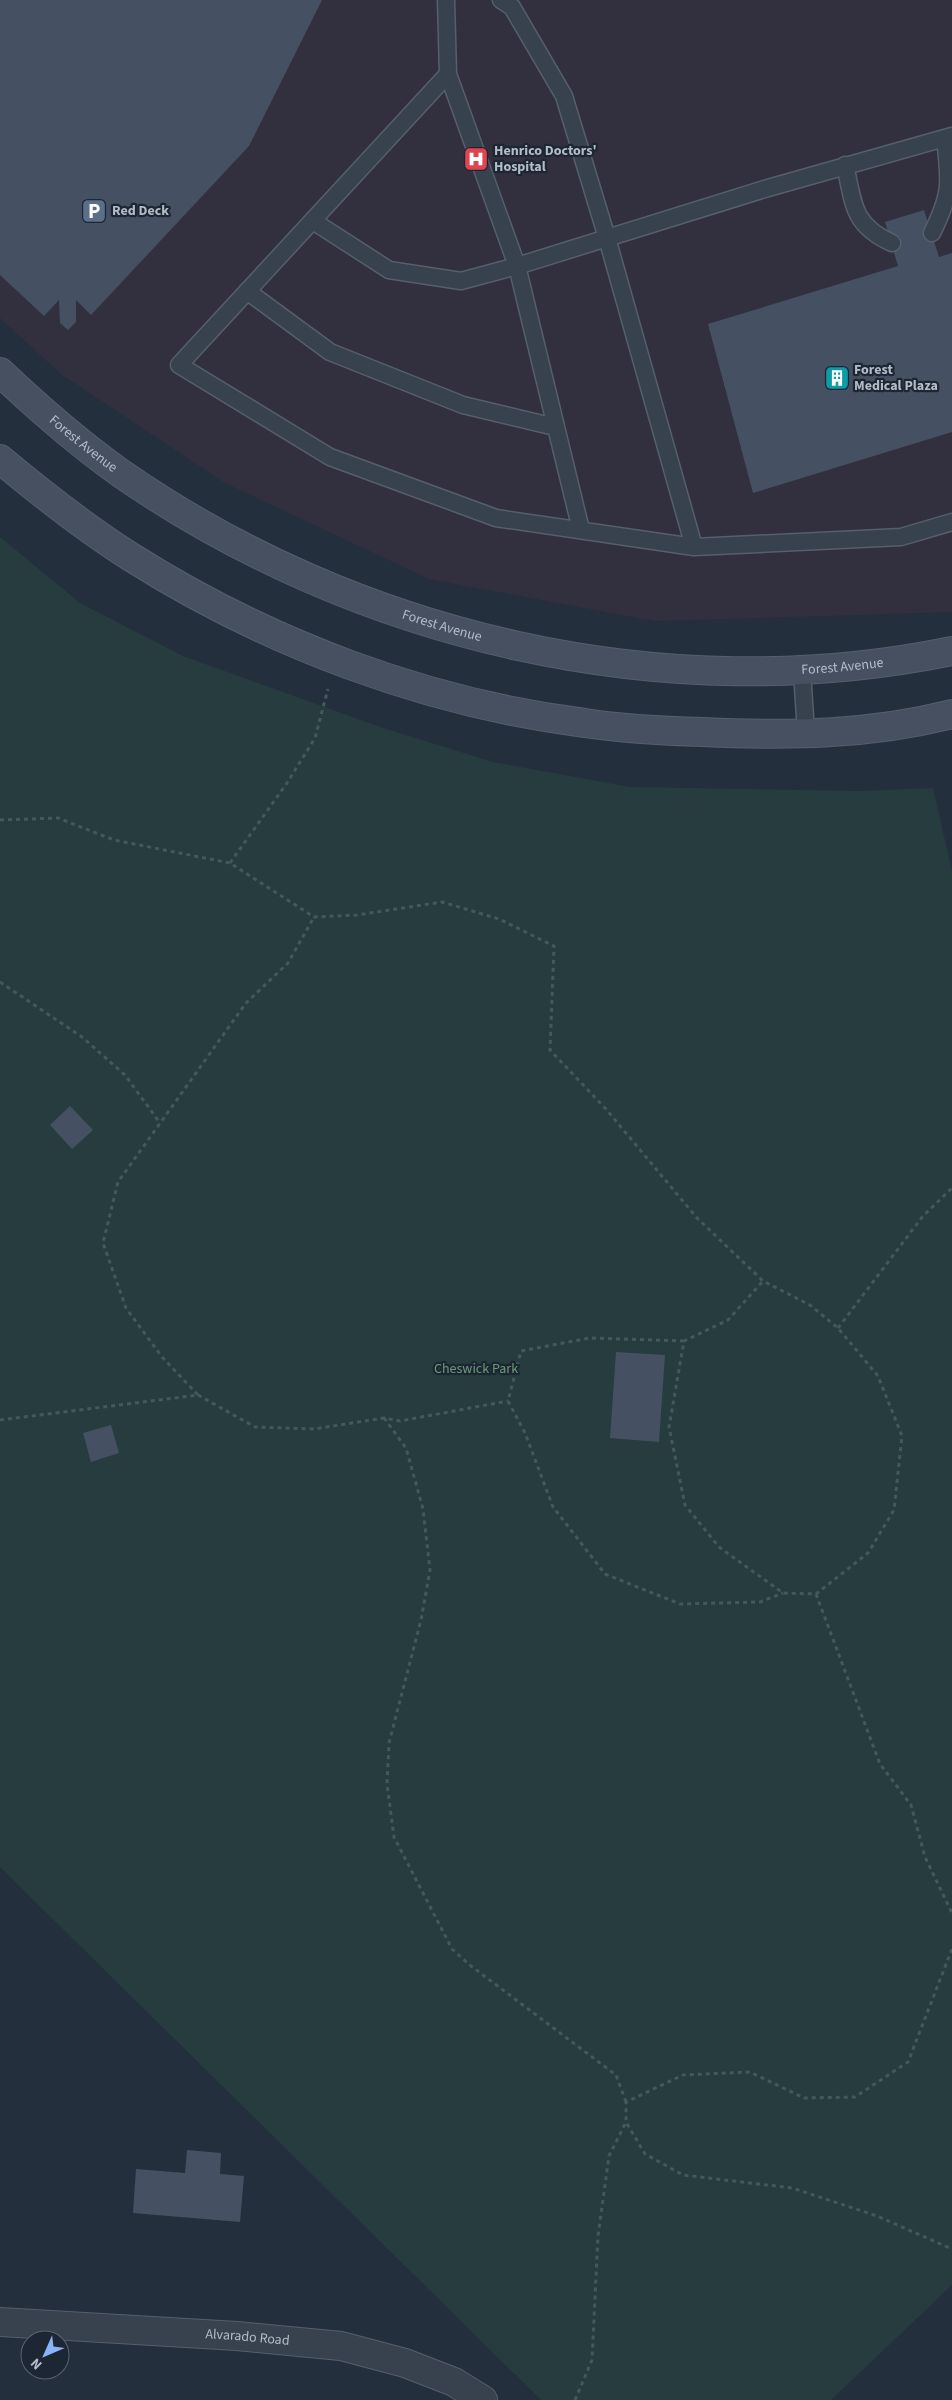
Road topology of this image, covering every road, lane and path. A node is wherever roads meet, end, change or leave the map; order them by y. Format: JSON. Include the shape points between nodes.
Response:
{"nodes":[{"id":1,"x":446,"y":0,"type":"edge"},
{"id":2,"x":501,"y":0,"type":"edge"},
{"id":3,"x":448,"y":74,"type":"junction"},
{"id":4,"x":948,"y":137,"type":"edge"},
{"id":5,"x":845,"y":165,"type":"junction"},
{"id":6,"x":312,"y":221,"type":"junction"},
{"id":7,"x":932,"y":232,"type":"dead end"},
{"id":8,"x":607,"y":238,"type":"junction"},
{"id":9,"x":892,"y":243,"type":"dead end"},
{"id":10,"x":517,"y":266,"type":"junction"},
{"id":11,"x":247,"y":292,"type":"junction"},
{"id":12,"x":0,"y":372,"type":"edge"},
{"id":13,"x":555,"y":427,"type":"junction"},
{"id":14,"x":0,"y":459,"type":"edge"},
{"id":15,"x":952,"y":522,"type":"edge"},
{"id":16,"x":581,"y":530,"type":"junction"},
{"id":17,"x":694,"y":547,"type":"junction"},
{"id":18,"x":952,"y":652,"type":"edge"},
{"id":19,"x":336,"y":659,"type":"junction"},
{"id":20,"x":802,"y":671,"type":"junction"},
{"id":21,"x":952,"y":714,"type":"edge"},
{"id":22,"x":806,"y":734,"type":"junction"},
{"id":23,"x":0,"y":820,"type":"edge"},
{"id":24,"x":230,"y":863,"type":"junction"},
{"id":25,"x":314,"y":917,"type":"junction"},
{"id":26,"x":0,"y":982,"type":"edge"},
{"id":27,"x":160,"y":1123,"type":"junction"},
{"id":28,"x":952,"y":1188,"type":"edge"},
{"id":29,"x":764,"y":1281,"type":"junction"},
{"id":30,"x":838,"y":1328,"type":"junction"},
{"id":31,"x":684,"y":1341,"type":"junction"},
{"id":32,"x":198,"y":1394,"type":"junction"},
{"id":33,"x":508,"y":1401,"type":"junction"},
{"id":34,"x":384,"y":1418,"type":"junction"},
{"id":35,"x":0,"y":1420,"type":"edge"},
{"id":36,"x":783,"y":1593,"type":"junction"},
{"id":37,"x":816,"y":1594,"type":"junction"},
{"id":38,"x":952,"y":1913,"type":"edge"},
{"id":39,"x":952,"y":1949,"type":"edge"},
{"id":40,"x":626,"y":2102,"type":"junction"},
{"id":41,"x":626,"y":2122,"type":"junction"},
{"id":42,"x":952,"y":2249,"type":"edge"},
{"id":43,"x":0,"y":2322,"type":"edge"},
{"id":44,"x":483,"y":2400,"type":"edge"},
{"id":45,"x":575,"y":2400,"type":"edge"}],
"edges":[{"from":1,"to":3,"type":"lane"},
{"from":2,"to":8,"type":"lane","via":[[512,7],[564,96]]},
{"from":3,"to":6,"type":"lane"},
{"from":3,"to":10,"type":"lane"},
{"from":4,"to":5,"type":"lane"},
{"from":4,"to":7,"type":"lane","via":[[951,191],[945,211]]},
{"from":5,"to":8,"type":"lane"},
{"from":5,"to":9,"type":"lane","via":[[857,216],[878,237]]},
{"from":6,"to":10,"type":"lane","via":[[389,270],[461,281]]},
{"from":6,"to":11,"type":"lane"},
{"from":8,"to":10,"type":"lane"},
{"from":8,"to":17,"type":"lane"},
{"from":10,"to":13,"type":"lane"},
{"from":11,"to":13,"type":"lane","via":[[330,352],[463,405]]},
{"from":11,"to":16,"type":"lane","via":[[179,365],[330,457],[496,518]]},
{"from":12,"to":20,"type":"main road","name":"Forest Avenue","via":[[38,408],[118,471],[199,522],[277,564],[335,590],[430,623],[574,658],[702,671]]},
{"from":13,"to":16,"type":"lane"},
{"from":14,"to":19,"type":"main road","via":[[52,502],[193,594]]},
{"from":15,"to":17,"type":"lane","via":[[901,537]]},
{"from":16,"to":17,"type":"lane"},
{"from":18,"to":20,"type":"main road","name":"Forest Avenue"},
{"from":19,"to":22,"type":"main road","via":[[470,702],[584,723],[651,730]]},
{"from":19,"to":24,"type":"path","via":[[315,738]]},
{"from":20,"to":22,"type":"lane"},
{"from":21,"to":22,"type":"main road","via":[[908,725]]},
{"from":23,"to":24,"type":"path","via":[[58,818],[114,840]]},
{"from":24,"to":25,"type":"path"},
{"from":25,"to":27,"type":"path","via":[[288,963],[246,1003]]},
{"from":25,"to":29,"type":"path","via":[[357,915],[442,902],[500,919],[554,946],[550,1050],[605,1108],[697,1218]]},
{"from":26,"to":27,"type":"path","via":[[82,1037],[125,1075]]},
{"from":27,"to":32,"type":"path","via":[[118,1182],[103,1243],[126,1308],[162,1357]]},
{"from":28,"to":30,"type":"path","via":[[923,1216]]},
{"from":29,"to":30,"type":"path","via":[[810,1305]]},
{"from":29,"to":31,"type":"path","via":[[728,1320]]},
{"from":30,"to":37,"type":"path","via":[[878,1376],[902,1436],[894,1510],[868,1553]]},
{"from":31,"to":33,"type":"path","via":[[589,1338],[521,1351]]},
{"from":31,"to":36,"type":"path","via":[[669,1427],[685,1506],[719,1547]]},
{"from":32,"to":34,"type":"path","via":[[255,1427],[314,1429]]},
{"from":32,"to":35,"type":"path"},
{"from":33,"to":34,"type":"path","via":[[400,1421]]},
{"from":33,"to":36,"type":"path","via":[[525,1433],[553,1507],[605,1574],[680,1604],[760,1602]]},
{"from":34,"to":40,"type":"path","via":[[406,1448],[424,1509],[430,1570],[390,1743],[387,1784],[394,1837],[452,1949],[616,2075]]},
{"from":36,"to":37,"type":"path"},
{"from":37,"to":38,"type":"path","via":[[880,1764],[911,1805],[925,1857]]},
{"from":39,"to":40,"type":"path","via":[[908,2062],[855,2097],[804,2098],[750,2072],[683,2075]]},
{"from":40,"to":41,"type":"path"},
{"from":41,"to":42,"type":"path","via":[[645,2154],[682,2175],[792,2188],[877,2216]]},
{"from":41,"to":45,"type":"path","via":[[609,2156],[598,2236],[592,2360]]},
{"from":43,"to":44,"type":"street","name":"Alvarado Road","via":[[237,2336],[341,2346],[405,2363],[454,2382]]}]}
